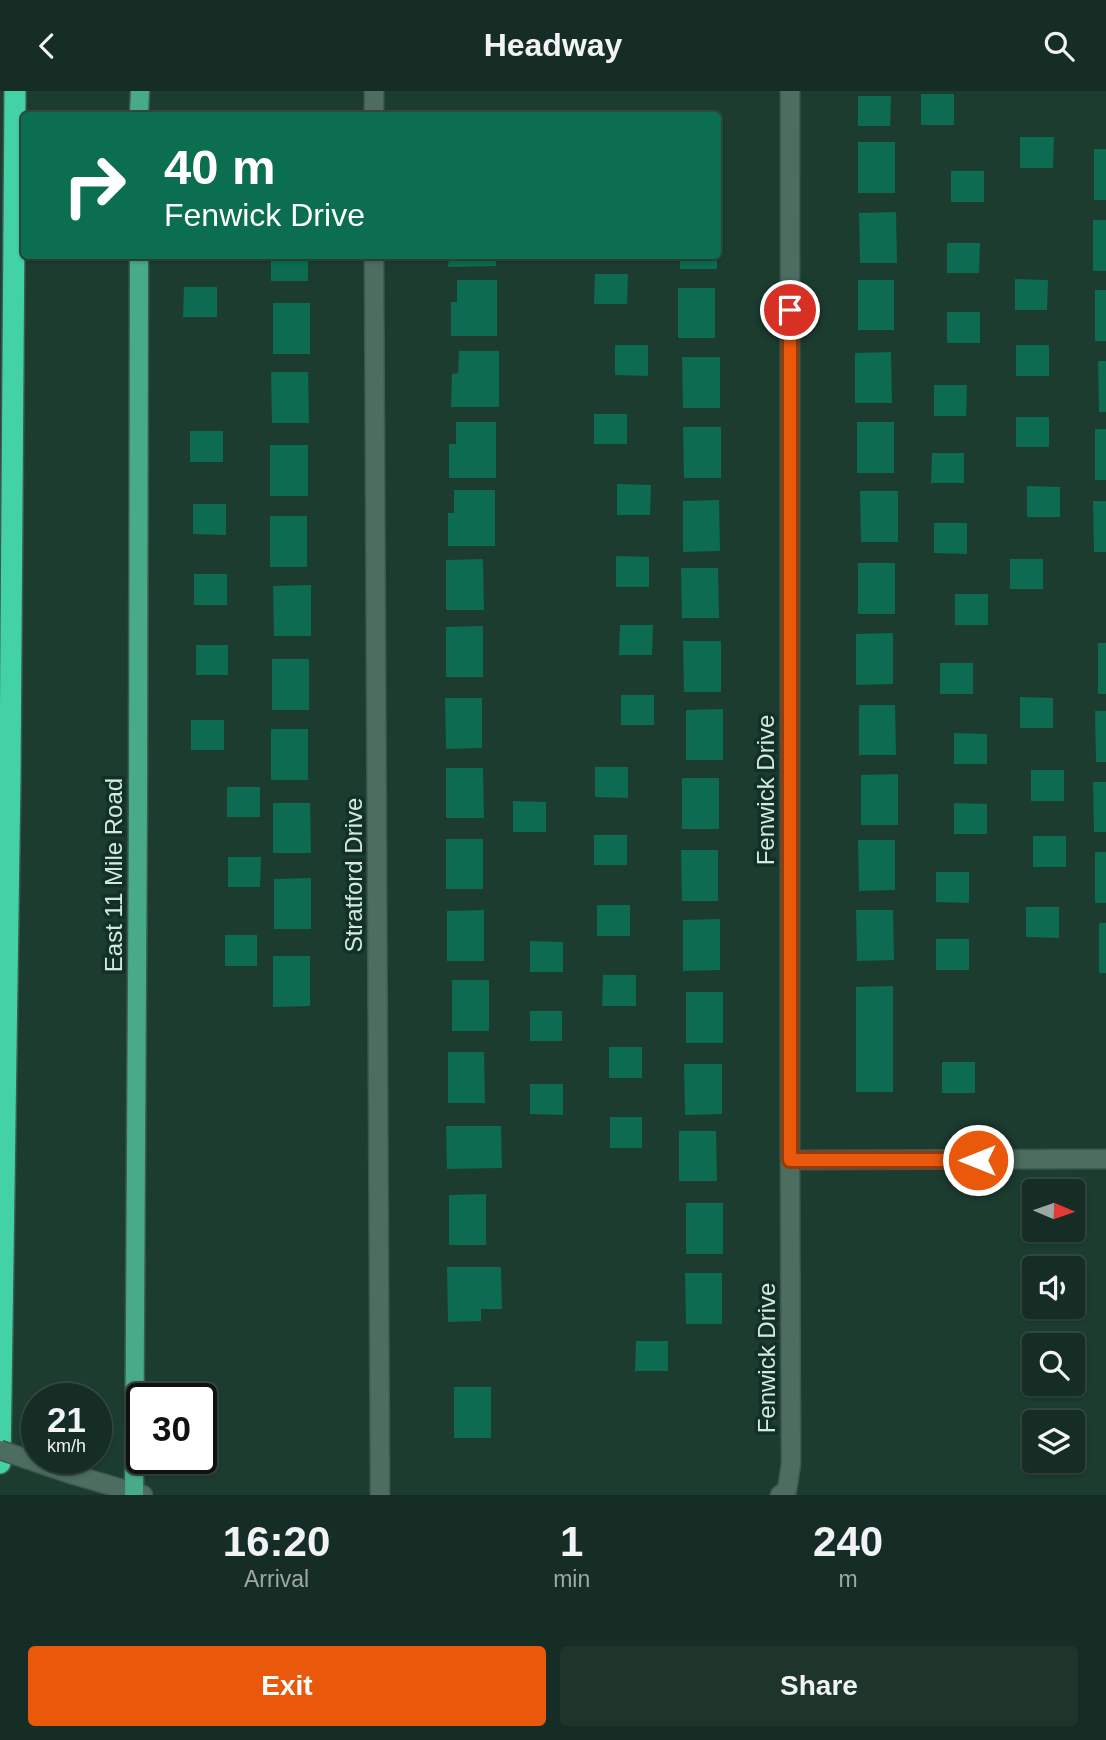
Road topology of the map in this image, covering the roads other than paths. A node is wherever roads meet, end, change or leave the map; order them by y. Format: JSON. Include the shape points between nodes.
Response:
{"nodes":[{"id":1,"x":15,"y":91,"type":"edge"},
{"id":2,"x":140,"y":91,"type":"edge"},
{"id":3,"x":374,"y":91,"type":"edge"},
{"id":4,"x":790,"y":91,"type":"edge"},
{"id":5,"x":139,"y":112,"type":"edge"},
{"id":6,"x":374,"y":112,"type":"edge"},
{"id":7,"x":139,"y":259,"type":"edge"},
{"id":8,"x":374,"y":259,"type":"edge"},
{"id":9,"x":1106,"y":1159,"type":"edge"},
{"id":10,"x":790,"y":1160,"type":"junction"},
{"id":11,"x":0,"y":1450,"type":"edge"},
{"id":12,"x":0,"y":1463,"type":"edge"},
{"id":13,"x":783,"y":1492,"type":"edge"},
{"id":14,"x":137,"y":1494,"type":"edge"},
{"id":15,"x":380,"y":1495,"type":"edge"}],
"edges":[{"from":1,"to":12,"type":"highway"},
{"from":2,"to":5,"type":"main road"},
{"from":3,"to":6,"type":"street"},
{"from":4,"to":10,"type":"street","name":"Fenwick Drive"},
{"from":7,"to":14,"type":"main road","name":"East 11 Mile Road"},
{"from":8,"to":15,"type":"street","name":"Stratford Drive"},
{"from":9,"to":10,"type":"street"},
{"from":10,"to":13,"type":"street","name":"Fenwick Drive","via":[[791,1464]]},
{"from":11,"to":14,"type":"street","bridge":true}]}
